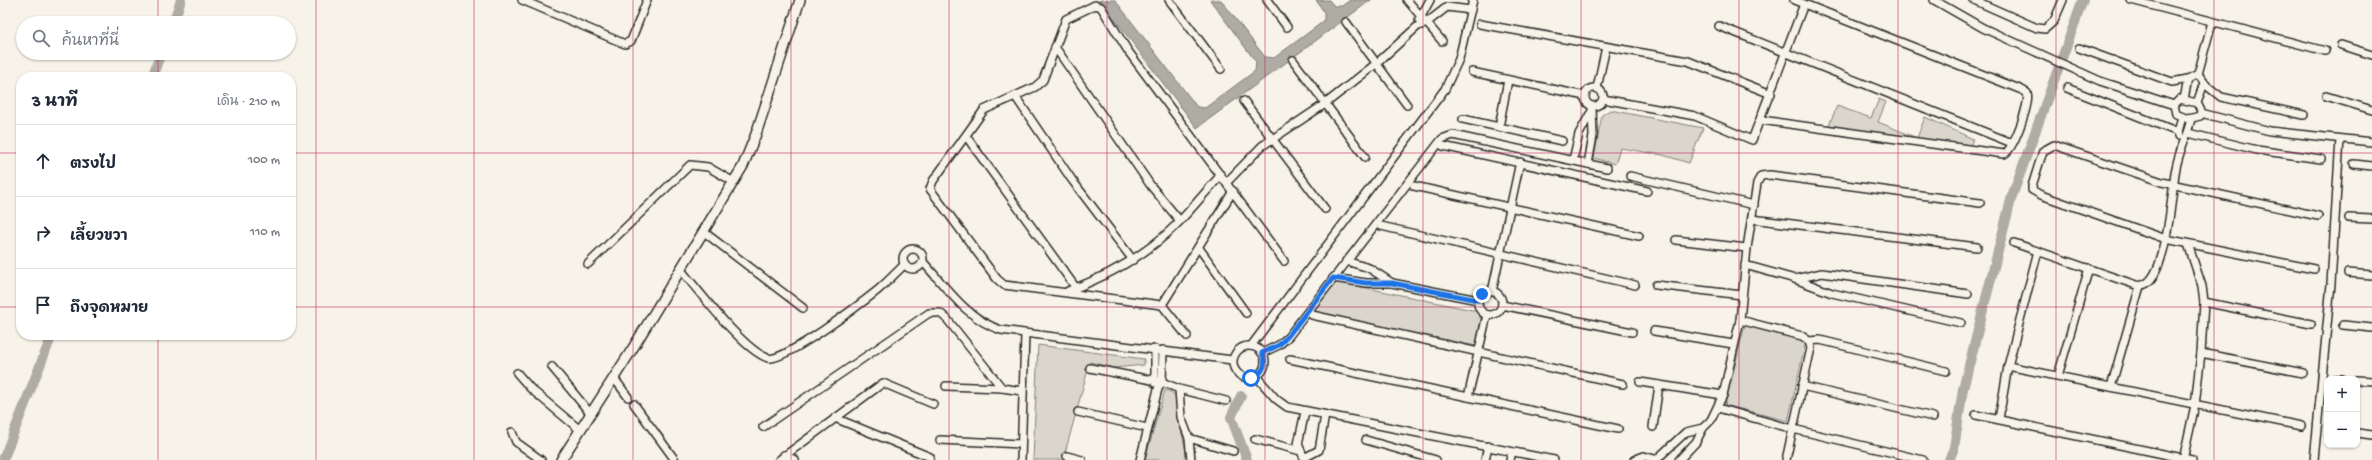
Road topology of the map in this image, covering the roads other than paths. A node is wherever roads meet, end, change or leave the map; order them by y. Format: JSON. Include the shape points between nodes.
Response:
{"nodes":[{"id":1,"x":522,"y":0,"type":"edge"},
{"id":2,"x":647,"y":0,"type":"edge"},
{"id":3,"x":800,"y":0,"type":"edge"},
{"id":4,"x":1169,"y":0,"type":"edge"},
{"id":5,"x":1267,"y":0,"type":"edge"},
{"id":6,"x":1407,"y":0,"type":"edge"},
{"id":7,"x":1430,"y":0,"type":"edge"},
{"id":8,"x":1473,"y":0,"type":"edge"},
{"id":9,"x":1794,"y":0,"type":"edge"},
{"id":10,"x":1934,"y":0,"type":"edge"},
{"id":11,"x":1974,"y":0,"type":"edge"},
{"id":12,"x":2063,"y":0,"type":"edge"},
{"id":13,"x":2131,"y":0,"type":"edge"},
{"id":14,"x":1804,"y":4,"type":"junction"},
{"id":15,"x":1471,"y":10,"type":"junction"},
{"id":16,"x":1420,"y":16,"type":"junction"},
{"id":17,"x":1346,"y":22,"type":"dead end"},
{"id":18,"x":2212,"y":22,"type":"junction"},
{"id":19,"x":1426,"y":24,"type":"junction"},
{"id":20,"x":1480,"y":24,"type":"dead end"},
{"id":21,"x":1418,"y":26,"type":"junction"},
{"id":22,"x":1719,"y":26,"type":"dead end"},
{"id":23,"x":1286,"y":27,"type":"dead end"},
{"id":24,"x":1442,"y":41,"type":"dead end"},
{"id":25,"x":1606,"y":46,"type":"junction"},
{"id":26,"x":2341,"y":46,"type":"dead end"},
{"id":27,"x":1055,"y":47,"type":"junction"},
{"id":28,"x":2079,"y":48,"type":"dead end"},
{"id":29,"x":2325,"y":52,"type":"dead end"},
{"id":30,"x":1786,"y":53,"type":"junction"},
{"id":31,"x":2372,"y":55,"type":"edge"},
{"id":32,"x":1293,"y":60,"type":"dead end"},
{"id":33,"x":1377,"y":63,"type":"junction"},
{"id":34,"x":1221,"y":69,"type":"dead end"},
{"id":35,"x":1472,"y":72,"type":"dead end"},
{"id":36,"x":2198,"y":74,"type":"junction"},
{"id":37,"x":2188,"y":79,"type":"junction"},
{"id":38,"x":1508,"y":80,"type":"junction"},
{"id":39,"x":2204,"y":83,"type":"junction"},
{"id":40,"x":1597,"y":88,"type":"junction"},
{"id":41,"x":2067,"y":88,"type":"dead end"},
{"id":42,"x":1771,"y":94,"type":"junction"},
{"id":43,"x":1015,"y":96,"type":"junction"},
{"id":44,"x":1585,"y":96,"type":"junction"},
{"id":45,"x":2326,"y":96,"type":"dead end"},
{"id":46,"x":2184,"y":98,"type":"junction"},
{"id":47,"x":1603,"y":99,"type":"junction"},
{"id":48,"x":1244,"y":101,"type":"dead end"},
{"id":49,"x":2197,"y":102,"type":"junction"},
{"id":50,"x":1325,"y":104,"type":"junction"},
{"id":51,"x":1407,"y":104,"type":"dead end"},
{"id":52,"x":2174,"y":105,"type":"junction"},
{"id":53,"x":1591,"y":110,"type":"junction"},
{"id":54,"x":2372,"y":110,"type":"edge"},
{"id":55,"x":2201,"y":113,"type":"junction"},
{"id":56,"x":2304,"y":115,"type":"dead end"},
{"id":57,"x":2182,"y":117,"type":"junction"},
{"id":58,"x":1464,"y":119,"type":"dead end"},
{"id":59,"x":2191,"y":119,"type":"junction"},
{"id":60,"x":1761,"y":120,"type":"junction"},
{"id":61,"x":1499,"y":127,"type":"junction"},
{"id":62,"x":2178,"y":132,"type":"junction"},
{"id":63,"x":2188,"y":133,"type":"junction"},
{"id":64,"x":966,"y":136,"type":"junction"},
{"id":65,"x":1272,"y":138,"type":"junction"},
{"id":66,"x":2340,"y":139,"type":"junction"},
{"id":67,"x":1562,"y":141,"type":"dead end"},
{"id":68,"x":2182,"y":141,"type":"junction"},
{"id":69,"x":2372,"y":142,"type":"edge"},
{"id":70,"x":2012,"y":143,"type":"junction"},
{"id":71,"x":1443,"y":146,"type":"dead end"},
{"id":72,"x":1365,"y":157,"type":"dead end"},
{"id":73,"x":2321,"y":159,"type":"dead end"},
{"id":74,"x":1573,"y":160,"type":"junction"},
{"id":75,"x":1520,"y":162,"type":"junction"},
{"id":76,"x":1588,"y":164,"type":"junction"},
{"id":77,"x":2354,"y":164,"type":"dead end"},
{"id":78,"x":2372,"y":166,"type":"edge"},
{"id":79,"x":1608,"y":168,"type":"dead end"},
{"id":80,"x":1221,"y":175,"type":"junction"},
{"id":81,"x":1630,"y":176,"type":"dead end"},
{"id":82,"x":734,"y":182,"type":"junction"},
{"id":83,"x":1227,"y":182,"type":"junction"},
{"id":84,"x":2173,"y":184,"type":"junction"},
{"id":85,"x":1414,"y":186,"type":"dead end"},
{"id":86,"x":1233,"y":191,"type":"junction"},
{"id":87,"x":1647,"y":191,"type":"dead end"},
{"id":88,"x":1980,"y":203,"type":"dead end"},
{"id":89,"x":1754,"y":205,"type":"junction"},
{"id":90,"x":1510,"y":207,"type":"junction"},
{"id":91,"x":1325,"y":209,"type":"dead end"},
{"id":92,"x":2318,"y":216,"type":"dead end"},
{"id":93,"x":2349,"y":218,"type":"dead end"},
{"id":94,"x":1752,"y":219,"type":"junction"},
{"id":95,"x":2372,"y":219,"type":"edge"},
{"id":96,"x":1180,"y":221,"type":"junction"},
{"id":97,"x":1382,"y":226,"type":"dead end"},
{"id":98,"x":704,"y":232,"type":"junction"},
{"id":99,"x":1639,"y":236,"type":"dead end"},
{"id":100,"x":2166,"y":239,"type":"junction"},
{"id":101,"x":1676,"y":240,"type":"dead end"},
{"id":102,"x":2014,"y":243,"type":"dead end"},
{"id":103,"x":2188,"y":244,"type":"junction"},
{"id":104,"x":1977,"y":247,"type":"dead end"},
{"id":105,"x":1199,"y":248,"type":"junction"},
{"id":106,"x":1747,"y":248,"type":"junction"},
{"id":107,"x":2038,"y":251,"type":"junction"},
{"id":108,"x":1500,"y":254,"type":"junction"},
{"id":109,"x":1133,"y":260,"type":"junction"},
{"id":110,"x":1284,"y":261,"type":"dead end"},
{"id":111,"x":1346,"y":261,"type":"junction"},
{"id":112,"x":923,"y":262,"type":"junction"},
{"id":113,"x":588,"y":264,"type":"dead end"},
{"id":114,"x":904,"y":265,"type":"junction"},
{"id":115,"x":1745,"y":265,"type":"junction"},
{"id":116,"x":2089,"y":268,"type":"junction"},
{"id":117,"x":2314,"y":269,"type":"dead end"},
{"id":118,"x":681,"y":270,"type":"junction"},
{"id":119,"x":2348,"y":273,"type":"dead end"},
{"id":120,"x":2372,"y":275,"type":"edge"},
{"id":121,"x":1333,"y":278,"type":"junction"},
{"id":122,"x":1795,"y":279,"type":"junction"},
{"id":123,"x":1392,"y":283,"type":"junction"},
{"id":124,"x":1635,"y":285,"type":"dead end"},
{"id":125,"x":1656,"y":285,"type":"dead end"},
{"id":126,"x":2140,"y":286,"type":"junction"},
{"id":127,"x":1076,"y":288,"type":"junction"},
{"id":128,"x":1066,"y":292,"type":"junction"},
{"id":129,"x":1492,"y":292,"type":"junction"},
{"id":130,"x":1742,"y":294,"type":"junction"},
{"id":131,"x":1968,"y":294,"type":"dead end"},
{"id":132,"x":1478,"y":300,"type":"junction"},
{"id":133,"x":2204,"y":302,"type":"junction"},
{"id":134,"x":1162,"y":305,"type":"junction"},
{"id":135,"x":1502,"y":305,"type":"junction"},
{"id":136,"x":803,"y":308,"type":"dead end"},
{"id":137,"x":1246,"y":313,"type":"dead end"},
{"id":138,"x":1312,"y":315,"type":"dead end"},
{"id":139,"x":1487,"y":315,"type":"junction"},
{"id":140,"x":1740,"y":320,"type":"junction"},
{"id":141,"x":1961,"y":323,"type":"dead end"},
{"id":142,"x":2311,"y":324,"type":"dead end"},
{"id":143,"x":2343,"y":325,"type":"dead end"},
{"id":144,"x":2372,"y":328,"type":"edge"},
{"id":145,"x":1654,"y":331,"type":"dead end"},
{"id":146,"x":1632,"y":332,"type":"dead end"},
{"id":147,"x":1025,"y":334,"type":"junction"},
{"id":148,"x":1187,"y":336,"type":"dead end"},
{"id":149,"x":1809,"y":341,"type":"junction"},
{"id":150,"x":1733,"y":344,"type":"junction"},
{"id":151,"x":1251,"y":346,"type":"junction"},
{"id":152,"x":1155,"y":349,"type":"junction"},
{"id":153,"x":1163,"y":350,"type":"junction"},
{"id":154,"x":1478,"y":352,"type":"junction"},
{"id":155,"x":1262,"y":353,"type":"junction"},
{"id":156,"x":2201,"y":353,"type":"junction"},
{"id":157,"x":1290,"y":359,"type":"dead end"},
{"id":158,"x":1232,"y":360,"type":"junction"},
{"id":159,"x":2008,"y":366,"type":"junction"},
{"id":160,"x":552,"y":368,"type":"dead end"},
{"id":161,"x":1090,"y":368,"type":"dead end"},
{"id":162,"x":1946,"y":371,"type":"dead end"},
{"id":163,"x":517,"y":373,"type":"dead end"},
{"id":164,"x":2303,"y":373,"type":"dead end"},
{"id":165,"x":1256,"y":376,"type":"junction"},
{"id":166,"x":2058,"y":376,"type":"junction"},
{"id":167,"x":614,"y":378,"type":"junction"},
{"id":168,"x":1154,"y":380,"type":"junction"},
{"id":169,"x":2360,"y":380,"type":"edge"},
{"id":170,"x":2372,"y":381,"type":"edge"},
{"id":171,"x":1162,"y":382,"type":"junction"},
{"id":172,"x":1640,"y":382,"type":"dead end"},
{"id":173,"x":1623,"y":384,"type":"dead end"},
{"id":174,"x":1659,"y":385,"type":"junction"},
{"id":175,"x":946,"y":386,"type":"dead end"},
{"id":176,"x":1802,"y":386,"type":"junction"},
{"id":177,"x":2111,"y":387,"type":"junction"},
{"id":178,"x":1002,"y":388,"type":"junction"},
{"id":179,"x":1158,"y":389,"type":"junction"},
{"id":180,"x":1180,"y":389,"type":"junction"},
{"id":181,"x":1022,"y":391,"type":"junction"},
{"id":182,"x":1723,"y":395,"type":"junction"},
{"id":183,"x":628,"y":397,"type":"dead end"},
{"id":184,"x":1468,"y":397,"type":"junction"},
{"id":185,"x":1226,"y":401,"type":"dead end"},
{"id":186,"x":634,"y":404,"type":"dead end"},
{"id":187,"x":933,"y":404,"type":"dead end"},
{"id":188,"x":2195,"y":405,"type":"junction"},
{"id":189,"x":1718,"y":408,"type":"junction"},
{"id":190,"x":1078,"y":412,"type":"dead end"},
{"id":191,"x":1305,"y":412,"type":"junction"},
{"id":192,"x":590,"y":413,"type":"junction"},
{"id":193,"x":1976,"y":415,"type":"dead end"},
{"id":194,"x":1326,"y":416,"type":"junction"},
{"id":195,"x":1933,"y":417,"type":"dead end"},
{"id":196,"x":835,"y":418,"type":"junction"},
{"id":197,"x":1999,"y":419,"type":"junction"},
{"id":198,"x":2301,"y":426,"type":"dead end"},
{"id":199,"x":763,"y":427,"type":"dead end"},
{"id":200,"x":1653,"y":427,"type":"dead end"},
{"id":201,"x":1147,"y":428,"type":"junction"},
{"id":202,"x":1703,"y":428,"type":"junction"},
{"id":203,"x":1793,"y":429,"type":"junction"},
{"id":204,"x":580,"y":430,"type":"junction"},
{"id":205,"x":1618,"y":430,"type":"dead end"},
{"id":206,"x":512,"y":432,"type":"dead end"},
{"id":207,"x":2360,"y":433,"type":"edge"},
{"id":208,"x":2372,"y":435,"type":"edge"},
{"id":209,"x":1188,"y":438,"type":"junction"},
{"id":210,"x":1255,"y":439,"type":"dead end"},
{"id":211,"x":940,"y":440,"type":"dead end"},
{"id":212,"x":1366,"y":440,"type":"dead end"},
{"id":213,"x":1021,"y":444,"type":"junction"},
{"id":214,"x":1488,"y":446,"type":"junction"},
{"id":215,"x":1233,"y":451,"type":"dead end"},
{"id":216,"x":1301,"y":451,"type":"junction"},
{"id":217,"x":1512,"y":452,"type":"junction"},
{"id":218,"x":1067,"y":456,"type":"dead end"},
{"id":219,"x":930,"y":457,"type":"dead end"},
{"id":220,"x":781,"y":458,"type":"edge"},
{"id":221,"x":1304,"y":459,"type":"edge"},
{"id":222,"x":1658,"y":459,"type":"edge"},
{"id":223,"x":2184,"y":459,"type":"edge"},
{"id":224,"x":541,"y":460,"type":"edge"},
{"id":225,"x":561,"y":460,"type":"edge"},
{"id":226,"x":675,"y":460,"type":"edge"},
{"id":227,"x":795,"y":460,"type":"edge"},
{"id":228,"x":1021,"y":460,"type":"edge"},
{"id":229,"x":1082,"y":460,"type":"edge"},
{"id":230,"x":1140,"y":460,"type":"edge"},
{"id":231,"x":1191,"y":460,"type":"edge"},
{"id":232,"x":1436,"y":460,"type":"edge"},
{"id":233,"x":1485,"y":460,"type":"edge"},
{"id":234,"x":1510,"y":460,"type":"edge"},
{"id":235,"x":1554,"y":460,"type":"edge"},
{"id":236,"x":1634,"y":460,"type":"edge"},
{"id":237,"x":1679,"y":460,"type":"edge"},
{"id":238,"x":1786,"y":460,"type":"edge"},
{"id":239,"x":1923,"y":460,"type":"edge"},
{"id":240,"x":2192,"y":460,"type":"edge"},
{"id":241,"x":2314,"y":460,"type":"edge"}],
"edges":[{"from":1,"to":2,"type":"street","via":[[625,44],[631,41]]},
{"from":3,"to":82,"type":"street","via":[[756,134]]},
{"from":4,"to":34,"type":"street"},
{"from":5,"to":23,"type":"street"},
{"from":6,"to":16,"type":"street"},
{"from":7,"to":16,"type":"street"},
{"from":8,"to":15,"type":"street"},
{"from":9,"to":14,"type":"street"},
{"from":10,"to":52,"type":"street","via":[[1983,28],[2100,81]]},
{"from":11,"to":12,"type":"street","via":[[2037,28],[2045,28],[2054,21]]},
{"from":13,"to":18,"type":"street"},
{"from":14,"to":30,"type":"street"},
{"from":14,"to":70,"type":"street","via":[[2025,91],[2028,102]]},
{"from":15,"to":19,"type":"street","via":[[1447,7]]},
{"from":15,"to":151,"type":"street","via":[[1459,59],[1445,89]]},
{"from":16,"to":19,"type":"street"},
{"from":16,"to":21,"type":"street"},
{"from":17,"to":33,"type":"street"},
{"from":18,"to":29,"type":"street"},
{"from":18,"to":36,"type":"street"},
{"from":19,"to":21,"type":"street"},
{"from":19,"to":24,"type":"street"},
{"from":20,"to":25,"type":"street"},
{"from":21,"to":33,"type":"street"},
{"from":22,"to":30,"type":"street"},
{"from":25,"to":40,"type":"street"},
{"from":25,"to":42,"type":"street","via":[[1692,62]]},
{"from":26,"to":31,"type":"street"},
{"from":27,"to":43,"type":"street","via":[[1043,80],[1035,87]]},
{"from":27,"to":80,"type":"street","via":[[1064,23],[1070,15],[1095,5],[1101,7],[1128,51]]},
{"from":27,"to":96,"type":"street","via":[[1151,186]]},
{"from":28,"to":37,"type":"street","via":[[2163,80],[2172,82]]},
{"from":30,"to":42,"type":"street"},
{"from":30,"to":70,"type":"street"},
{"from":32,"to":50,"type":"street"},
{"from":33,"to":50,"type":"street"},
{"from":33,"to":51,"type":"street"},
{"from":35,"to":38,"type":"street"},
{"from":36,"to":37,"type":"street"},
{"from":36,"to":39,"type":"street"},
{"from":37,"to":46,"type":"street"},
{"from":38,"to":44,"type":"street"},
{"from":38,"to":61,"type":"street"},
{"from":39,"to":49,"type":"street"},
{"from":39,"to":56,"type":"street","via":[[2221,97]]},
{"from":40,"to":44,"type":"street","via":[[1588,90]]},
{"from":40,"to":47,"type":"street","via":[[1602,92]]},
{"from":41,"to":62,"type":"street"},
{"from":42,"to":60,"type":"street"},
{"from":43,"to":64,"type":"street","via":[[988,107]]},
{"from":43,"to":109,"type":"street","via":[[1072,180]]},
{"from":44,"to":53,"type":"street"},
{"from":45,"to":54,"type":"street"},
{"from":46,"to":49,"type":"street"},
{"from":46,"to":52,"type":"street"},
{"from":47,"to":53,"type":"street"},
{"from":47,"to":60,"type":"street","via":[[1694,116],[1750,140],[1754,138]]},
{"from":48,"to":65,"type":"street"},
{"from":49,"to":55,"type":"street"},
{"from":50,"to":65,"type":"street"},
{"from":50,"to":72,"type":"street"},
{"from":52,"to":57,"type":"street","via":[[2174,110]]},
{"from":53,"to":74,"type":"street","via":[[1579,134]]},
{"from":53,"to":76,"type":"street","via":[[1593,136]]},
{"from":55,"to":59,"type":"street"},
{"from":55,"to":66,"type":"street","via":[[2270,131]]},
{"from":57,"to":59,"type":"street"},
{"from":57,"to":62,"type":"street"},
{"from":58,"to":61,"type":"street"},
{"from":59,"to":63,"type":"street"},
{"from":60,"to":70,"type":"street","via":[[2000,154],[2008,152]]},
{"from":61,"to":67,"type":"street"},
{"from":62,"to":68,"type":"street"},
{"from":63,"to":68,"type":"street"},
{"from":63,"to":73,"type":"street","via":[[2257,150]]},
{"from":64,"to":127,"type":"street"},
{"from":64,"to":128,"type":"street","via":[[933,181],[930,189],[932,193],[1000,283]]},
{"from":65,"to":83,"type":"street"},
{"from":65,"to":91,"type":"street"},
{"from":66,"to":69,"type":"street"},
{"from":66,"to":241,"type":"street","via":[[2331,284]]},
{"from":68,"to":84,"type":"street"},
{"from":71,"to":75,"type":"street"},
{"from":74,"to":76,"type":"street"},
{"from":74,"to":111,"type":"street","via":[[1462,137],[1447,137],[1436,146]]},
{"from":75,"to":87,"type":"street"},
{"from":75,"to":90,"type":"street"},
{"from":76,"to":79,"type":"street"},
{"from":77,"to":78,"type":"street"},
{"from":80,"to":83,"type":"street"},
{"from":80,"to":96,"type":"street"},
{"from":81,"to":89,"type":"street"},
{"from":82,"to":98,"type":"street"},
{"from":82,"to":113,"type":"street","via":[[708,167],[690,165]]},
{"from":83,"to":86,"type":"street"},
{"from":84,"to":92,"type":"street"},
{"from":84,"to":100,"type":"street"},
{"from":84,"to":100,"type":"street","via":[[2054,145],[2043,151],[2032,186],[2032,190],[2041,195]]},
{"from":85,"to":90,"type":"street"},
{"from":86,"to":105,"type":"street"},
{"from":86,"to":110,"type":"street"},
{"from":88,"to":89,"type":"street","via":[[1770,175],[1761,176],[1757,183]]},
{"from":89,"to":94,"type":"street"},
{"from":90,"to":99,"type":"street"},
{"from":90,"to":108,"type":"street"},
{"from":93,"to":95,"type":"street"},
{"from":94,"to":104,"type":"street"},
{"from":94,"to":106,"type":"street"},
{"from":96,"to":109,"type":"street"},
{"from":97,"to":108,"type":"street"},
{"from":98,"to":118,"type":"street"},
{"from":98,"to":136,"type":"street"},
{"from":100,"to":103,"type":"street"},
{"from":100,"to":126,"type":"street","via":[[2157,272],[2151,281]]},
{"from":101,"to":106,"type":"street"},
{"from":102,"to":107,"type":"street"},
{"from":103,"to":117,"type":"street"},
{"from":103,"to":133,"type":"street","via":[[2202,286]]},
{"from":105,"to":134,"type":"street"},
{"from":105,"to":137,"type":"street"},
{"from":106,"to":115,"type":"street"},
{"from":107,"to":116,"type":"street"},
{"from":107,"to":159,"type":"street"},
{"from":108,"to":124,"type":"street"},
{"from":108,"to":129,"type":"street"},
{"from":109,"to":127,"type":"street"},
{"from":111,"to":121,"type":"street"},
{"from":111,"to":123,"type":"street","via":[[1369,268]]},
{"from":112,"to":114,"type":"street","via":[[915,270]]},
{"from":112,"to":114,"type":"street","via":[[921,253],[913,249],[903,256]]},
{"from":112,"to":147,"type":"street","via":[[975,318],[990,327]]},
{"from":114,"to":118,"type":"street","via":[[857,307],[791,351],[774,359],[755,351],[742,340]]},
{"from":115,"to":122,"type":"street"},
{"from":115,"to":130,"type":"street"},
{"from":116,"to":126,"type":"street"},
{"from":116,"to":166,"type":"street"},
{"from":118,"to":167,"type":"street"},
{"from":119,"to":120,"type":"street"},
{"from":121,"to":123,"type":"street","via":[[1366,283]]},
{"from":121,"to":155,"type":"street","via":[[1288,336],[1279,345]]},
{"from":122,"to":131,"type":"street","via":[[1822,273]]},
{"from":122,"to":141,"type":"street","via":[[1832,292]]},
{"from":123,"to":132,"type":"street"},
{"from":125,"to":130,"type":"street"},
{"from":126,"to":177,"type":"street"},
{"from":127,"to":128,"type":"street"},
{"from":128,"to":134,"type":"street"},
{"from":129,"to":132,"type":"street","via":[[1482,294]]},
{"from":129,"to":135,"type":"street","via":[[1500,297]]},
{"from":130,"to":140,"type":"street"},
{"from":132,"to":139,"type":"street","via":[[1480,311]]},
{"from":133,"to":142,"type":"street"},
{"from":133,"to":156,"type":"street"},
{"from":134,"to":148,"type":"street"},
{"from":135,"to":139,"type":"street","via":[[1495,314]]},
{"from":135,"to":146,"type":"street"},
{"from":138,"to":154,"type":"street"},
{"from":139,"to":154,"type":"street"},
{"from":140,"to":149,"type":"street","via":[[1802,336]]},
{"from":140,"to":150,"type":"street"},
{"from":143,"to":144,"type":"street"},
{"from":145,"to":150,"type":"street"},
{"from":147,"to":152,"type":"street"},
{"from":147,"to":181,"type":"street"},
{"from":149,"to":162,"type":"street","via":[[1820,340]]},
{"from":149,"to":176,"type":"street","via":[[1811,348]]},
{"from":150,"to":182,"type":"street"},
{"from":151,"to":155,"type":"street"},
{"from":151,"to":158,"type":"street","via":[[1237,351]]},
{"from":152,"to":153,"type":"street"},
{"from":152,"to":168,"type":"street"},
{"from":153,"to":158,"type":"street"},
{"from":153,"to":171,"type":"street"},
{"from":154,"to":173,"type":"street"},
{"from":154,"to":184,"type":"street"},
{"from":155,"to":165,"type":"street","via":[[1264,366]]},
{"from":156,"to":164,"type":"street"},
{"from":156,"to":188,"type":"street"},
{"from":157,"to":184,"type":"street"},
{"from":158,"to":165,"type":"street","via":[[1237,374],[1246,378]]},
{"from":159,"to":166,"type":"street"},
{"from":159,"to":197,"type":"street"},
{"from":160,"to":192,"type":"street"},
{"from":161,"to":168,"type":"street"},
{"from":163,"to":204,"type":"street"},
{"from":165,"to":191,"type":"street","via":[[1276,399],[1287,407]]},
{"from":166,"to":177,"type":"street"},
{"from":167,"to":183,"type":"street"},
{"from":167,"to":192,"type":"street"},
{"from":168,"to":171,"type":"street"},
{"from":168,"to":179,"type":"street"},
{"from":169,"to":170,"type":"street"},
{"from":171,"to":179,"type":"street"},
{"from":171,"to":180,"type":"street"},
{"from":172,"to":174,"type":"street"},
{"from":174,"to":182,"type":"street"},
{"from":174,"to":200,"type":"street"},
{"from":175,"to":178,"type":"street"},
{"from":176,"to":195,"type":"street"},
{"from":176,"to":203,"type":"street"},
{"from":177,"to":188,"type":"street"},
{"from":178,"to":181,"type":"street"},
{"from":178,"to":199,"type":"street","via":[[947,319],[935,312],[929,313]]},
{"from":179,"to":201,"type":"street"},
{"from":180,"to":185,"type":"street"},
{"from":180,"to":209,"type":"street","via":[[1181,417]]},
{"from":181,"to":213,"type":"street"},
{"from":182,"to":189,"type":"street"},
{"from":184,"to":205,"type":"street"},
{"from":186,"to":226,"type":"street"},
{"from":187,"to":196,"type":"street","via":[[883,384]]},
{"from":188,"to":198,"type":"street"},
{"from":188,"to":223,"type":"street"},
{"from":189,"to":202,"type":"street"},
{"from":189,"to":203,"type":"street"},
{"from":190,"to":201,"type":"street"},
{"from":191,"to":194,"type":"street"},
{"from":191,"to":216,"type":"street","via":[[1298,444]]},
{"from":192,"to":204,"type":"street"},
{"from":193,"to":197,"type":"street"},
{"from":194,"to":214,"type":"street"},
{"from":194,"to":221,"type":"street","via":[[1319,450]]},
{"from":196,"to":219,"type":"street"},
{"from":196,"to":220,"type":"street"},
{"from":197,"to":223,"type":"street"},
{"from":201,"to":230,"type":"street"},
{"from":202,"to":222,"type":"street","via":[[1686,432]]},
{"from":202,"to":237,"type":"street","via":[[1696,442]]},
{"from":203,"to":238,"type":"street"},
{"from":203,"to":239,"type":"street"},
{"from":204,"to":225,"type":"street"},
{"from":206,"to":224,"type":"street","via":[[516,442]]},
{"from":207,"to":208,"type":"street"},
{"from":209,"to":215,"type":"street"},
{"from":209,"to":231,"type":"street"},
{"from":210,"to":216,"type":"street"},
{"from":211,"to":213,"type":"street"},
{"from":212,"to":232,"type":"street"},
{"from":213,"to":228,"type":"street"},
{"from":214,"to":217,"type":"street"},
{"from":214,"to":233,"type":"street"},
{"from":216,"to":221,"type":"street"},
{"from":217,"to":234,"type":"street"},
{"from":217,"to":235,"type":"street"},
{"from":218,"to":229,"type":"street"},
{"from":220,"to":227,"type":"street"},
{"from":222,"to":236,"type":"street","via":[[1644,456]]},
{"from":223,"to":240,"type":"street"}]}
